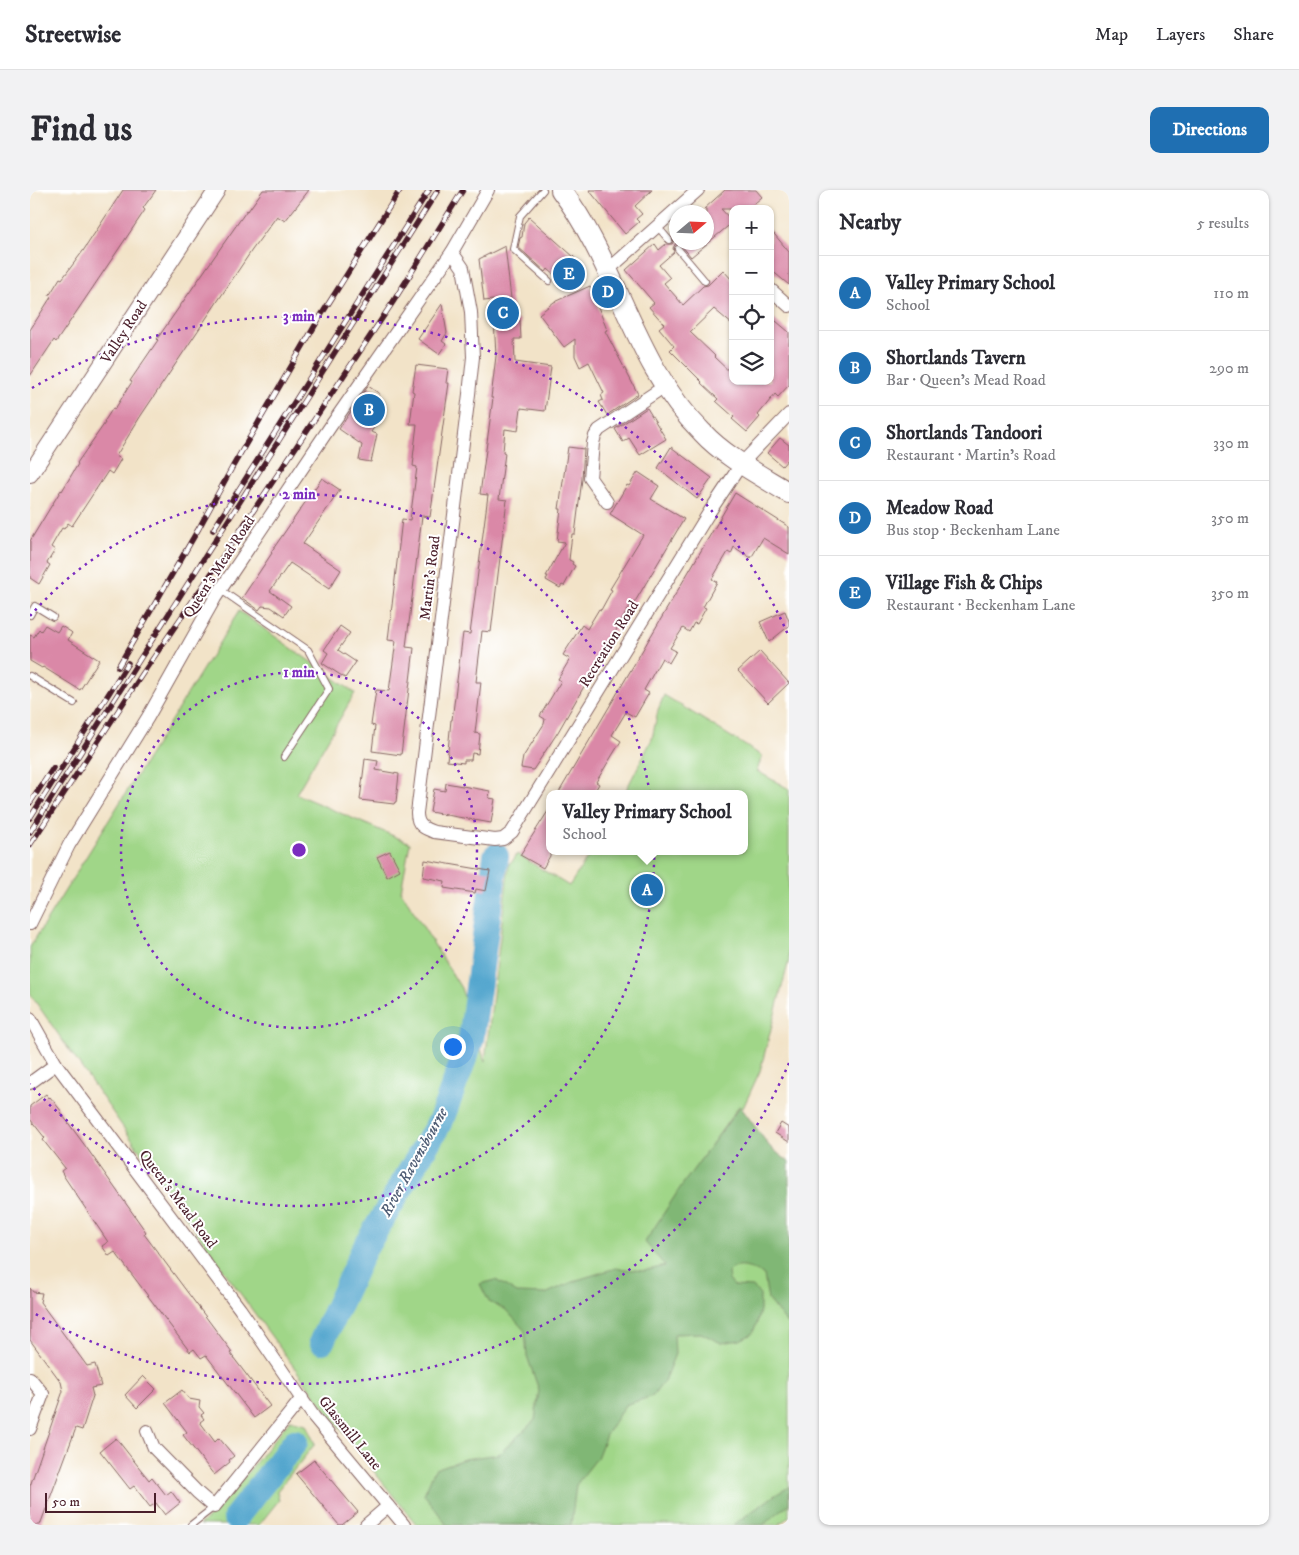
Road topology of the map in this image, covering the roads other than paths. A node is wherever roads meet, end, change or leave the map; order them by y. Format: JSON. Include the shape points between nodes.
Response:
{"nodes":[{"id":1,"x":217,"y":190,"type":"edge"},
{"id":2,"x":488,"y":190,"type":"edge"},
{"id":3,"x":543,"y":190,"type":"edge"},
{"id":4,"x":561,"y":190,"type":"edge"},
{"id":5,"x":698,"y":190,"type":"edge"},
{"id":6,"x":657,"y":226,"type":"junction"},
{"id":7,"x":669,"y":240,"type":"dead end"},
{"id":8,"x":679,"y":250,"type":"edge"},
{"id":9,"x":452,"y":252,"type":"junction"},
{"id":10,"x":608,"y":270,"type":"junction"},
{"id":11,"x":549,"y":281,"type":"dead end"},
{"id":12,"x":705,"y":281,"type":"dead end"},
{"id":13,"x":774,"y":293,"type":"edge"},
{"id":14,"x":789,"y":306,"type":"edge"},
{"id":15,"x":666,"y":386,"type":"junction"},
{"id":16,"x":789,"y":414,"type":"edge"},
{"id":17,"x":742,"y":463,"type":"junction"},
{"id":18,"x":30,"y":474,"type":"edge"},
{"id":19,"x":789,"y":493,"type":"edge"},
{"id":20,"x":607,"y":502,"type":"dead end"},
{"id":21,"x":221,"y":590,"type":"junction"},
{"id":22,"x":30,"y":615,"type":"edge"},
{"id":23,"x":53,"y":617,"type":"dead end"},
{"id":24,"x":30,"y":676,"type":"edge"},
{"id":25,"x":74,"y":703,"type":"dead end"},
{"id":26,"x":284,"y":757,"type":"dead end"},
{"id":27,"x":503,"y":839,"type":"joint"},
{"id":28,"x":30,"y":924,"type":"edge"},
{"id":29,"x":30,"y":1018,"type":"edge"},
{"id":30,"x":56,"y":1064,"type":"junction"},
{"id":31,"x":30,"y":1083,"type":"edge"},
{"id":32,"x":30,"y":1378,"type":"edge"},
{"id":33,"x":302,"y":1398,"type":"junction"},
{"id":34,"x":30,"y":1430,"type":"edge"},
{"id":35,"x":148,"y":1431,"type":"dead end"},
{"id":36,"x":388,"y":1506,"type":"junction"},
{"id":37,"x":214,"y":1507,"type":"junction"},
{"id":38,"x":191,"y":1525,"type":"edge"},
{"id":39,"x":366,"y":1525,"type":"edge"},
{"id":40,"x":404,"y":1525,"type":"edge"}],
"edges":[{"from":1,"to":18,"type":"street","name":"Valley Road"},
{"from":2,"to":9,"type":"street","name":"Queen's Mead Road"},
{"from":3,"to":11,"type":"lane","via":[[520,216],[514,249]]},
{"from":4,"to":10,"type":"main road","via":[[585,224]]},
{"from":5,"to":6,"type":"street"},
{"from":6,"to":7,"type":"lane"},
{"from":6,"to":10,"type":"street"},
{"from":8,"to":12,"type":"lane"},
{"from":9,"to":21,"type":"street","name":"Queen's Mead Road"},
{"from":9,"to":27,"type":"street","name":"Martin's Road","via":[[465,277],[473,357],[417,819],[419,824],[434,832],[486,840]]},
{"from":10,"to":15,"type":"main road","via":[[648,358]]},
{"from":13,"to":14,"type":"street"},
{"from":15,"to":17,"type":"main road","via":[[702,433]]},
{"from":15,"to":20,"type":"street","via":[[599,430],[595,436],[590,478]]},
{"from":16,"to":17,"type":"street","name":"Recreation Road"},
{"from":17,"to":19,"type":"main road"},
{"from":17,"to":27,"type":"street","name":"Recreation Road","via":[[520,821]]},
{"from":21,"to":26,"type":"lane","via":[[308,650],[329,689]]},
{"from":21,"to":28,"type":"street","name":"Queen's Mead Road","via":[[69,845]]},
{"from":22,"to":23,"type":"lane","via":[[35,606]]},
{"from":24,"to":25,"type":"lane"},
{"from":29,"to":30,"type":"street","name":"Queen's Mead Road"},
{"from":30,"to":31,"type":"street"},
{"from":30,"to":33,"type":"street","name":"Queen's Mead Road","via":[[240,1309]]},
{"from":32,"to":34,"type":"street","via":[[43,1394]]},
{"from":33,"to":36,"type":"street","name":"Glassmill Lane"},
{"from":33,"to":37,"type":"street","name":"Glassmill Lane"},
{"from":35,"to":37,"type":"street","via":[[154,1448]]},
{"from":36,"to":39,"type":"street"},
{"from":36,"to":40,"type":"street","name":"Glassmill Lane"},
{"from":37,"to":38,"type":"lane","name":"Glassmill Lane"}]}
